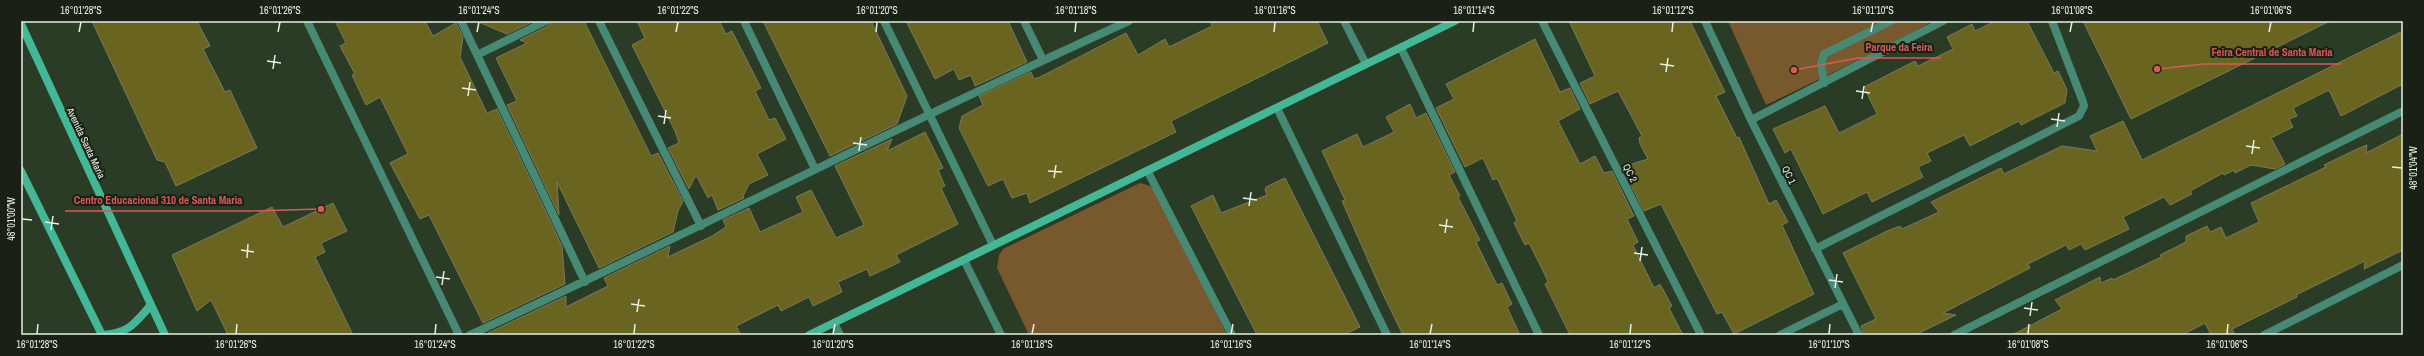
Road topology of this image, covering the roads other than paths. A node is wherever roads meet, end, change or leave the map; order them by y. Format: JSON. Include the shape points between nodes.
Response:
{"nodes":[{"id":1,"x":307,"y":21,"type":"edge"},
{"id":2,"x":461,"y":21,"type":"edge"},
{"id":3,"x":546,"y":21,"type":"edge"},
{"id":4,"x":599,"y":21,"type":"edge"},
{"id":5,"x":744,"y":21,"type":"edge"},
{"id":6,"x":884,"y":21,"type":"edge"},
{"id":7,"x":1024,"y":21,"type":"edge"},
{"id":8,"x":1130,"y":21,"type":"edge"},
{"id":9,"x":1344,"y":21,"type":"edge"},
{"id":10,"x":1455,"y":21,"type":"edge"},
{"id":11,"x":1542,"y":21,"type":"edge"},
{"id":12,"x":1705,"y":21,"type":"edge"},
{"id":13,"x":1891,"y":21,"type":"edge"},
{"id":14,"x":1943,"y":21,"type":"edge"},
{"id":15,"x":2052,"y":21,"type":"edge"},
{"id":16,"x":21,"y":24,"type":"edge"},
{"id":17,"x":1401,"y":48,"type":"junction"},
{"id":18,"x":478,"y":55,"type":"junction"},
{"id":19,"x":1043,"y":60,"type":"junction"},
{"id":20,"x":1366,"y":64,"type":"junction"},
{"id":21,"x":1824,"y":83,"type":"junction"},
{"id":22,"x":1277,"y":108,"type":"junction"},
{"id":23,"x":2403,"y":111,"type":"edge"},
{"id":24,"x":928,"y":115,"type":"junction"},
{"id":25,"x":1751,"y":120,"type":"junction"},
{"id":26,"x":815,"y":169,"type":"junction"},
{"id":27,"x":21,"y":171,"type":"edge"},
{"id":28,"x":1148,"y":172,"type":"junction"},
{"id":29,"x":701,"y":226,"type":"junction"},
{"id":30,"x":993,"y":245,"type":"junction"},
{"id":31,"x":1815,"y":249,"type":"junction"},
{"id":32,"x":964,"y":260,"type":"junction"},
{"id":33,"x":2403,"y":265,"type":"edge"},
{"id":34,"x":585,"y":282,"type":"junction"},
{"id":35,"x":1843,"y":304,"type":"junction"},
{"id":36,"x":150,"y":306,"type":"junction"},
{"id":37,"x":834,"y":323,"type":"junction"},
{"id":38,"x":102,"y":335,"type":"edge"},
{"id":39,"x":164,"y":335,"type":"edge"},
{"id":40,"x":459,"y":335,"type":"edge"},
{"id":41,"x":470,"y":335,"type":"edge"},
{"id":42,"x":809,"y":335,"type":"edge"},
{"id":43,"x":840,"y":335,"type":"edge"},
{"id":44,"x":1001,"y":335,"type":"edge"},
{"id":45,"x":1232,"y":335,"type":"edge"},
{"id":46,"x":1386,"y":335,"type":"edge"},
{"id":47,"x":1539,"y":335,"type":"edge"},
{"id":48,"x":1701,"y":335,"type":"edge"},
{"id":49,"x":1780,"y":335,"type":"edge"},
{"id":50,"x":1859,"y":335,"type":"edge"},
{"id":51,"x":1954,"y":335,"type":"edge"},
{"id":52,"x":2264,"y":335,"type":"edge"}],
"edges":[{"from":1,"to":40,"type":"street"},
{"from":2,"to":18,"type":"street"},
{"from":3,"to":18,"type":"street"},
{"from":4,"to":29,"type":"street"},
{"from":5,"to":26,"type":"street"},
{"from":6,"to":24,"type":"street"},
{"from":7,"to":19,"type":"street"},
{"from":8,"to":19,"type":"street"},
{"from":9,"to":20,"type":"street"},
{"from":10,"to":17,"type":"street"},
{"from":11,"to":48,"type":"street","name":"QC 2"},
{"from":12,"to":25,"type":"street","name":"QC 1"},
{"from":13,"to":21,"type":"street","via":[[1824,54],[1821,63]]},
{"from":14,"to":21,"type":"street"},
{"from":15,"to":31,"type":"street","via":[[2083,102],[2084,106],[2079,116]]},
{"from":16,"to":36,"type":"street","name":"Avenida Santa Maria"},
{"from":17,"to":20,"type":"street"},
{"from":17,"to":47,"type":"street"},
{"from":18,"to":34,"type":"street"},
{"from":19,"to":24,"type":"street"},
{"from":20,"to":22,"type":"street"},
{"from":21,"to":25,"type":"street"},
{"from":22,"to":28,"type":"street"},
{"from":22,"to":46,"type":"street"},
{"from":23,"to":51,"type":"street"},
{"from":24,"to":26,"type":"street"},
{"from":24,"to":30,"type":"street"},
{"from":25,"to":31,"type":"street","name":"QC 1"},
{"from":26,"to":29,"type":"street"},
{"from":27,"to":38,"type":"street"},
{"from":28,"to":30,"type":"street"},
{"from":28,"to":45,"type":"street"},
{"from":29,"to":34,"type":"street"},
{"from":30,"to":32,"type":"street"},
{"from":31,"to":35,"type":"street","name":"QC 1"},
{"from":32,"to":37,"type":"street"},
{"from":32,"to":44,"type":"street"},
{"from":33,"to":52,"type":"street"},
{"from":34,"to":41,"type":"street"},
{"from":35,"to":49,"type":"street"},
{"from":35,"to":50,"type":"street","name":"QC 1"},
{"from":36,"to":38,"type":"street","via":[[127,330],[120,334]]},
{"from":36,"to":39,"type":"street","name":"Avenida Santa Maria"},
{"from":37,"to":42,"type":"street"},
{"from":37,"to":43,"type":"street"}]}
